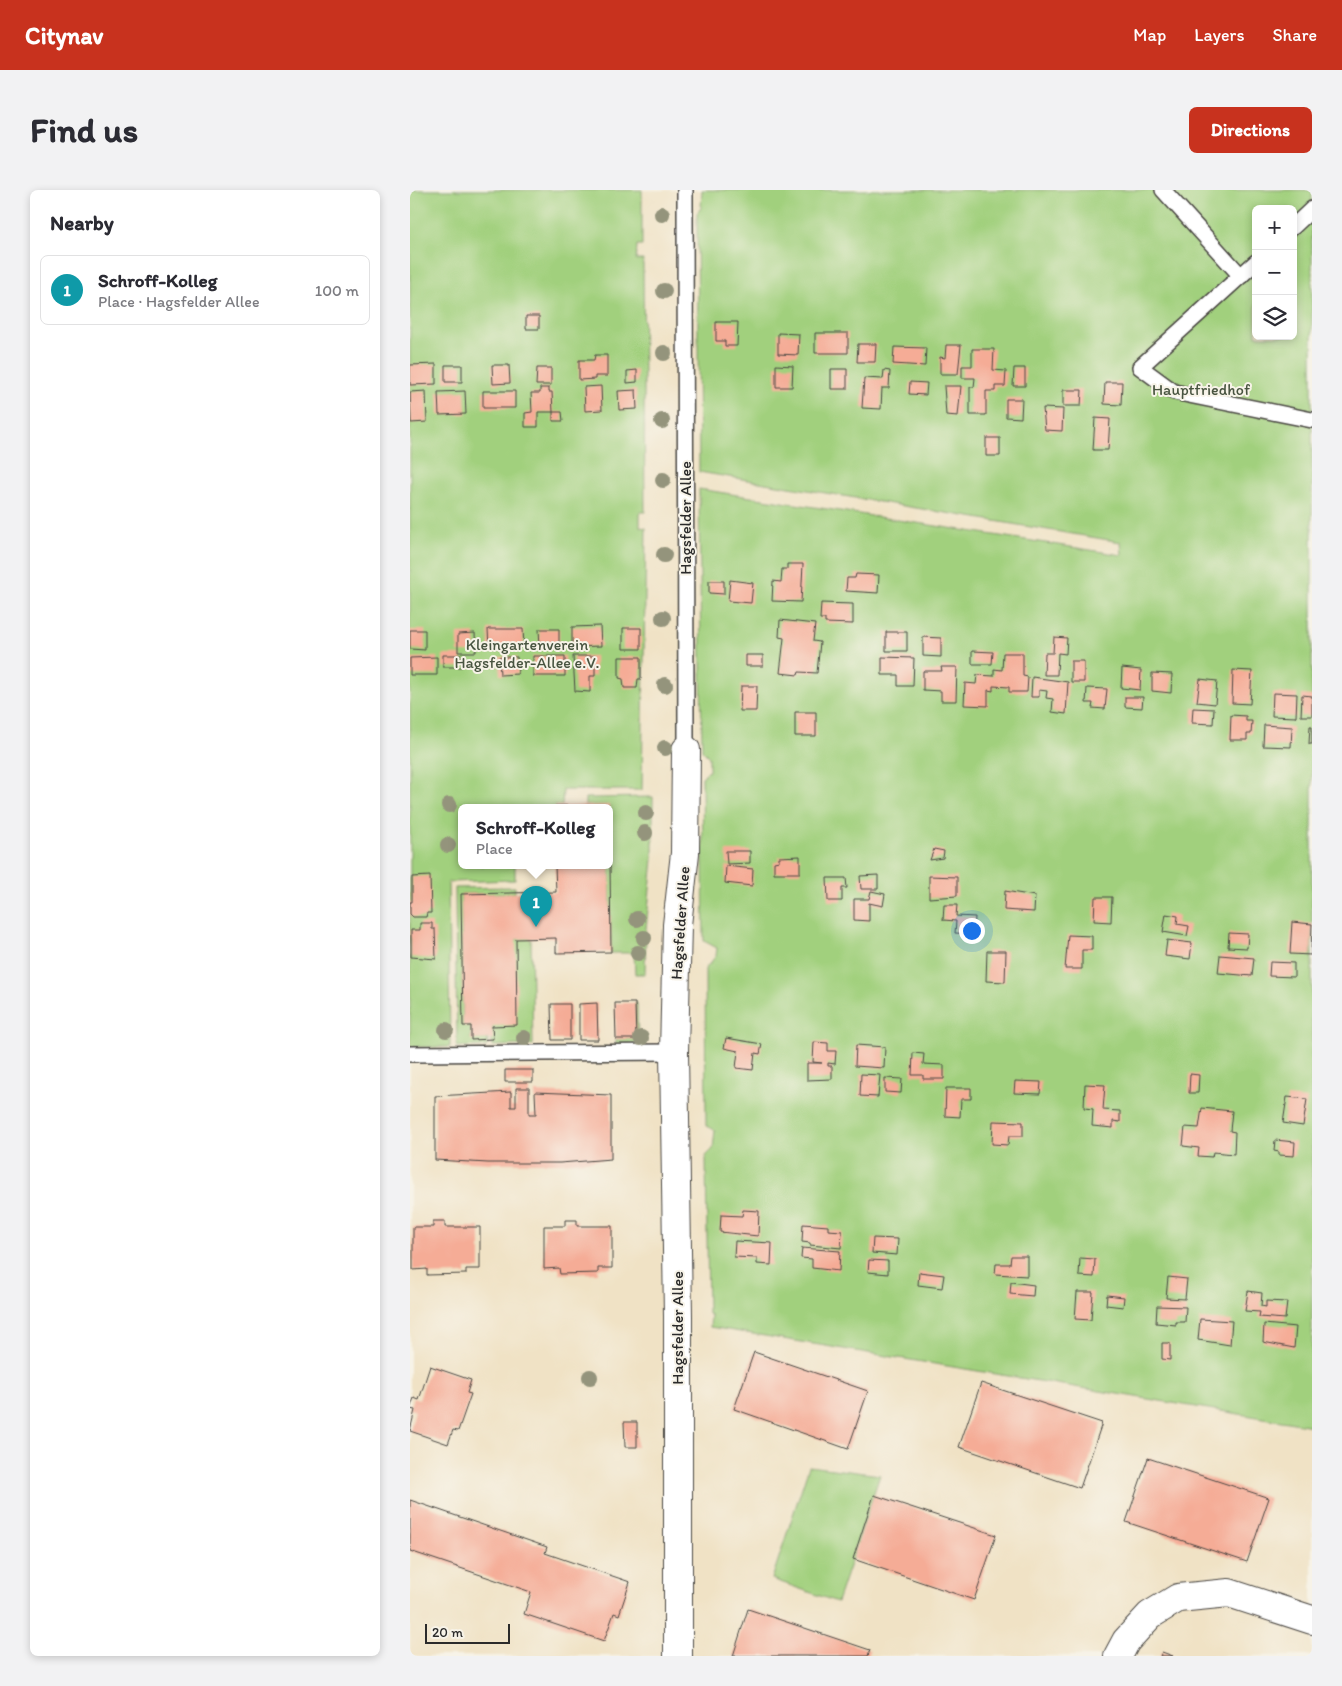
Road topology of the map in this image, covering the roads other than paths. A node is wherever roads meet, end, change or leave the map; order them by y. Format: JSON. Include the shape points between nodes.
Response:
{"nodes":[{"id":1,"x":685,"y":190,"type":"edge"},
{"id":2,"x":1164,"y":190,"type":"edge"},
{"id":3,"x":1312,"y":210,"type":"edge"},
{"id":4,"x":1297,"y":223,"type":"edge"},
{"id":5,"x":1252,"y":266,"type":"edge"},
{"id":6,"x":1241,"y":276,"type":"junction"},
{"id":7,"x":1312,"y":420,"type":"edge"},
{"id":8,"x":686,"y":750,"type":"joint"},
{"id":9,"x":674,"y":1052,"type":"junction"},
{"id":10,"x":410,"y":1054,"type":"edge"},
{"id":11,"x":1312,"y":1620,"type":"edge"},
{"id":12,"x":678,"y":1656,"type":"edge"},
{"id":13,"x":1118,"y":1656,"type":"edge"}],
"edges":[{"from":1,"to":8,"type":"lane","name":"Hagsfelder Allee"},
{"from":2,"to":6,"type":"lane"},
{"from":3,"to":4,"type":"lane"},
{"from":5,"to":6,"type":"lane"},
{"from":6,"to":7,"type":"lane","via":[[1140,367],[1174,392]]},
{"from":8,"to":9,"type":"street","name":"Hagsfelder Allee","via":[[685,853],[678,925]]},
{"from":9,"to":10,"type":"lane"},
{"from":9,"to":12,"type":"street","name":"Hagsfelder Allee"},
{"from":11,"to":13,"type":"street","via":[[1228,1593],[1178,1598],[1150,1615],[1126,1641]]}]}
